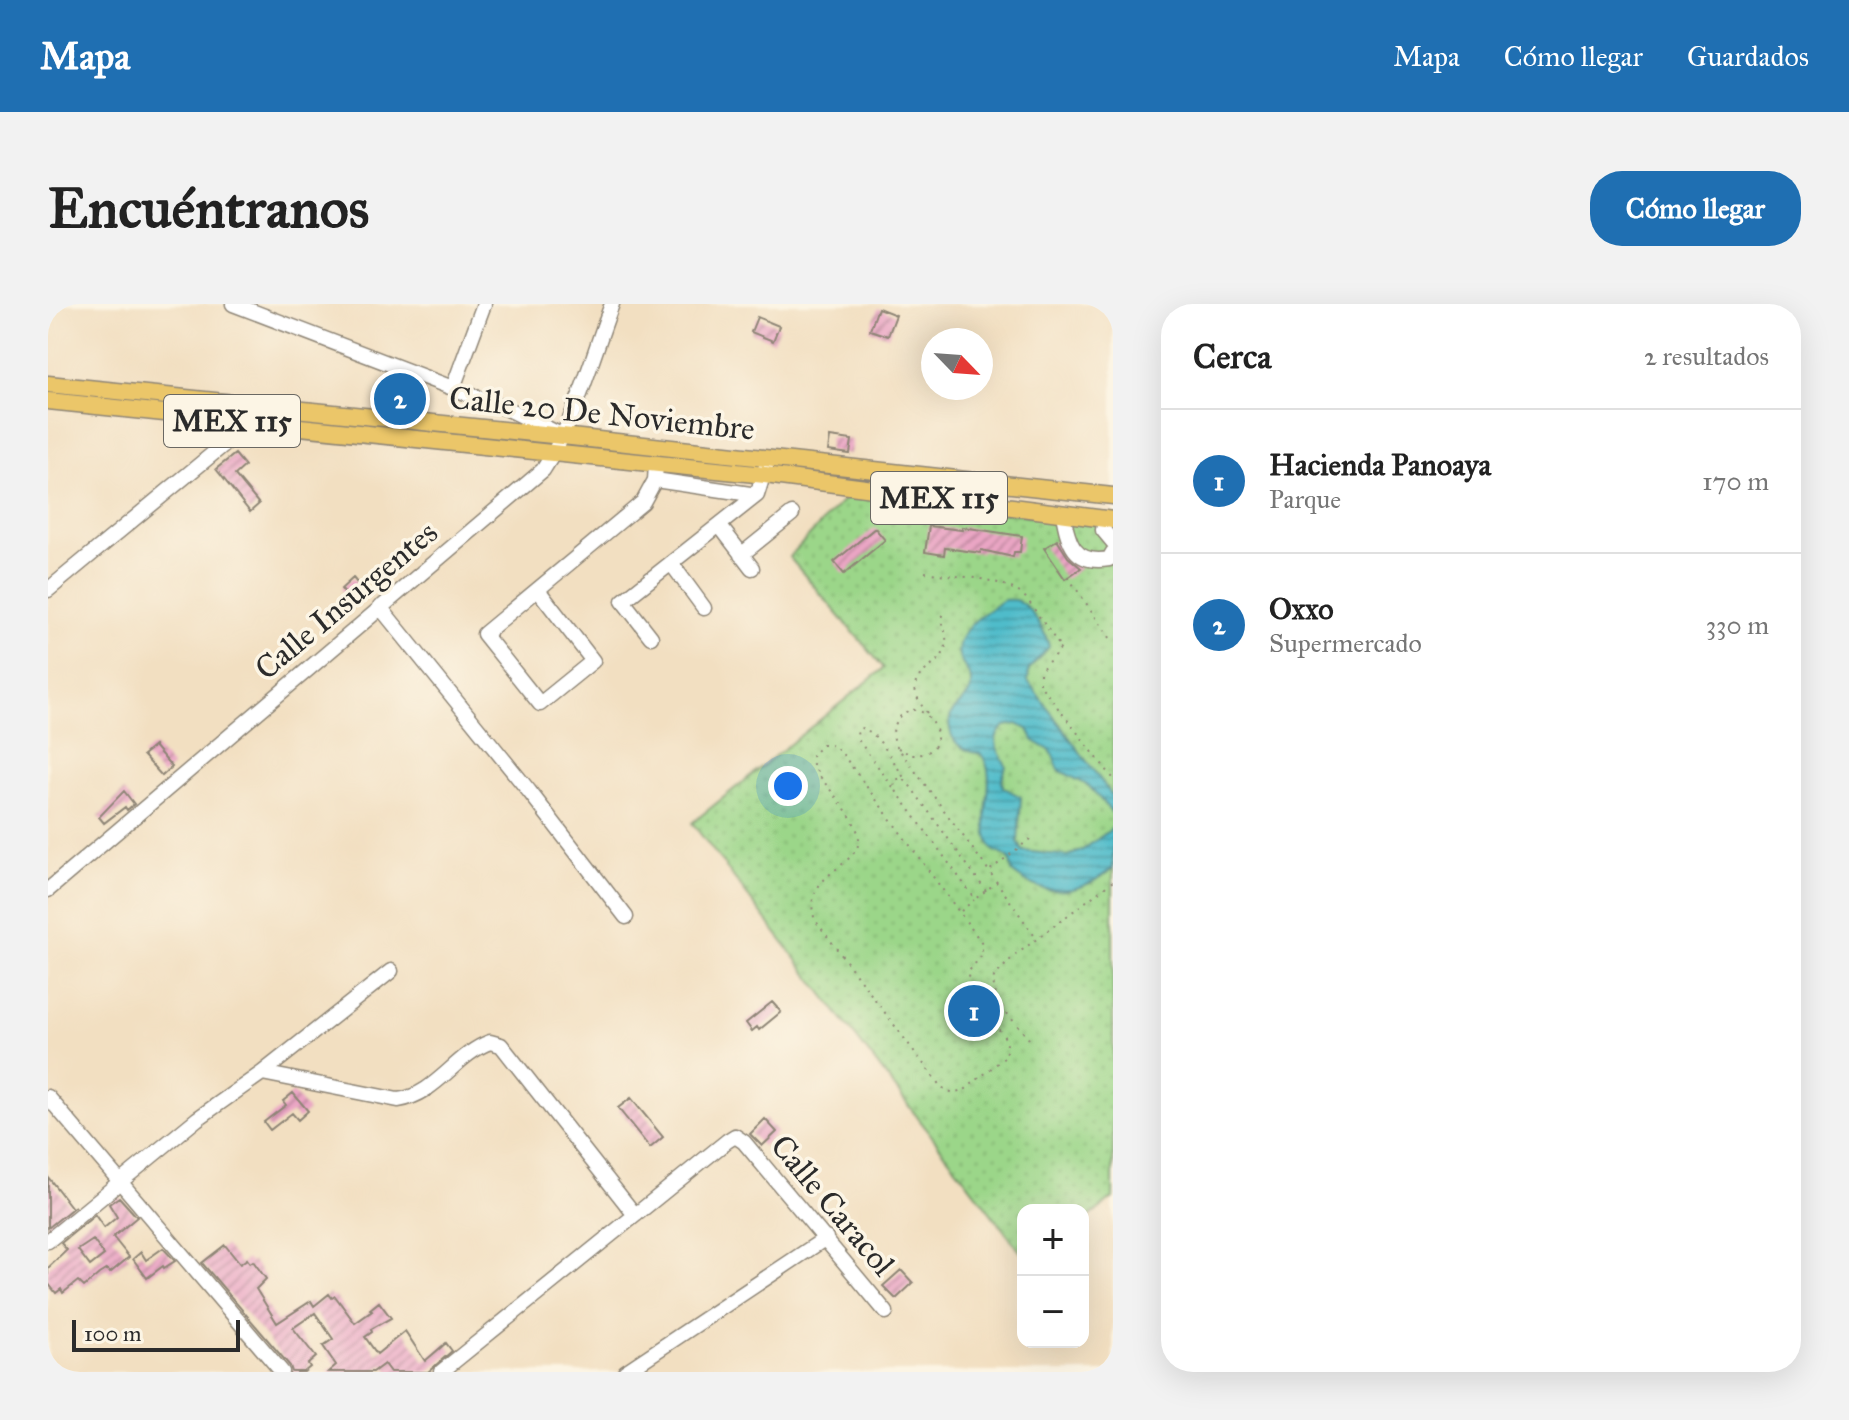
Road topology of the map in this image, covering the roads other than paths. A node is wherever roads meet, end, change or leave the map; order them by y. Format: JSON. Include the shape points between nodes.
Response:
{"nodes":[{"id":1,"x":233,"y":304,"type":"edge"},
{"id":2,"x":484,"y":304,"type":"edge"},
{"id":3,"x":612,"y":304,"type":"edge"},
{"id":4,"x":48,"y":384,"type":"edge"},
{"id":5,"x":453,"y":388,"type":"junction"},
{"id":6,"x":48,"y":401,"type":"edge"},
{"id":7,"x":268,"y":407,"type":"junction"},
{"id":8,"x":250,"y":423,"type":"junction"},
{"id":9,"x":562,"y":436,"type":"junction"},
{"id":10,"x":554,"y":454,"type":"junction"},
{"id":11,"x":766,"y":467,"type":"junction"},
{"id":12,"x":656,"y":473,"type":"junction"},
{"id":13,"x":757,"y":495,"type":"junction"},
{"id":14,"x":1113,"y":496,"type":"edge"},
{"id":15,"x":792,"y":514,"type":"dead end"},
{"id":16,"x":1063,"y":514,"type":"junction"},
{"id":17,"x":1109,"y":520,"type":"edge"},
{"id":18,"x":719,"y":525,"type":"junction"},
{"id":19,"x":1113,"y":542,"type":"edge"},
{"id":20,"x":1113,"y":552,"type":"edge"},
{"id":21,"x":741,"y":555,"type":"junction"},
{"id":22,"x":671,"y":563,"type":"junction"},
{"id":23,"x":752,"y":568,"type":"dead end"},
{"id":24,"x":48,"y":590,"type":"edge"},
{"id":25,"x":538,"y":590,"type":"junction"},
{"id":26,"x":380,"y":607,"type":"junction"},
{"id":27,"x":704,"y":608,"type":"dead end"},
{"id":28,"x":651,"y":637,"type":"dead end"},
{"id":29,"x":48,"y":890,"type":"edge"},
{"id":30,"x":626,"y":917,"type":"dead end"},
{"id":31,"x":391,"y":971,"type":"dead end"},
{"id":32,"x":262,"y":1073,"type":"junction"},
{"id":33,"x":48,"y":1097,"type":"edge"},
{"id":34,"x":121,"y":1183,"type":"junction"},
{"id":35,"x":635,"y":1215,"type":"junction"},
{"id":36,"x":826,"y":1238,"type":"junction"},
{"id":37,"x":48,"y":1241,"type":"edge"},
{"id":38,"x":886,"y":1312,"type":"dead end"},
{"id":39,"x":282,"y":1372,"type":"edge"},
{"id":40,"x":441,"y":1372,"type":"edge"},
{"id":41,"x":625,"y":1372,"type":"edge"}],
"edges":[{"from":1,"to":5,"type":"street"},
{"from":2,"to":5,"type":"street"},
{"from":3,"to":9,"type":"street","name":"Calle Insurgentes"},
{"from":4,"to":7,"type":"main road","name":"Calle 20 De Noviembre","number":"MEX 115"},
{"from":5,"to":9,"type":"street"},
{"from":6,"to":8,"type":"main road","name":"Calle 20 De Noviembre","number":"MEX 115"},
{"from":7,"to":8,"type":"street"},
{"from":7,"to":9,"type":"main road","name":"Calle 20 De Noviembre","number":"MEX 115"},
{"from":8,"to":10,"type":"main road","name":"Calle 20 De Noviembre","number":"MEX 115"},
{"from":8,"to":24,"type":"street"},
{"from":9,"to":10,"type":"street","name":"Calle Insurgentes"},
{"from":9,"to":11,"type":"main road","name":"Calle 20 De Noviembre","number":"MEX 115"},
{"from":10,"to":12,"type":"main road","name":"Calle 20 De Noviembre","number":"MEX 115"},
{"from":10,"to":26,"type":"street","name":"Calle Insurgentes","via":[[543,470]]},
{"from":11,"to":12,"type":"main road","name":"Calle 20 De Noviembre","number":"MEX 115"},
{"from":11,"to":13,"type":"street"},
{"from":11,"to":14,"type":"main road","number":"MEX 115"},
{"from":11,"to":16,"type":"main road","number":"MEX 115"},
{"from":12,"to":13,"type":"street"},
{"from":12,"to":25,"type":"street","via":[[643,502]]},
{"from":13,"to":18,"type":"street"},
{"from":15,"to":21,"type":"street"},
{"from":16,"to":17,"type":"main road","number":"MEX 115"},
{"from":16,"to":20,"type":"street","via":[[1067,540],[1079,555],[1097,561],[1109,559]]},
{"from":17,"to":19,"type":"street","via":[[1103,530]]},
{"from":18,"to":21,"type":"street"},
{"from":18,"to":22,"type":"street"},
{"from":21,"to":23,"type":"street"},
{"from":22,"to":27,"type":"street"},
{"from":22,"to":28,"type":"street","via":[[623,601]]},
{"from":25,"to":25,"type":"street","via":[[593,661],[540,704],[484,634]]},
{"from":26,"to":29,"type":"street","name":"Calle Insurgentes"},
{"from":26,"to":30,"type":"street"},
{"from":31,"to":32,"type":"street"},
{"from":32,"to":34,"type":"street"},
{"from":32,"to":35,"type":"street","via":[[398,1100],[413,1098],[490,1042],[501,1045]]},
{"from":33,"to":34,"type":"street"},
{"from":34,"to":37,"type":"street"},
{"from":34,"to":39,"type":"street"},
{"from":35,"to":36,"type":"street","name":"Calle Caracol","via":[[735,1136]]},
{"from":35,"to":40,"type":"street"},
{"from":36,"to":38,"type":"street","name":"Calle Caracol"},
{"from":36,"to":41,"type":"street"}]}
